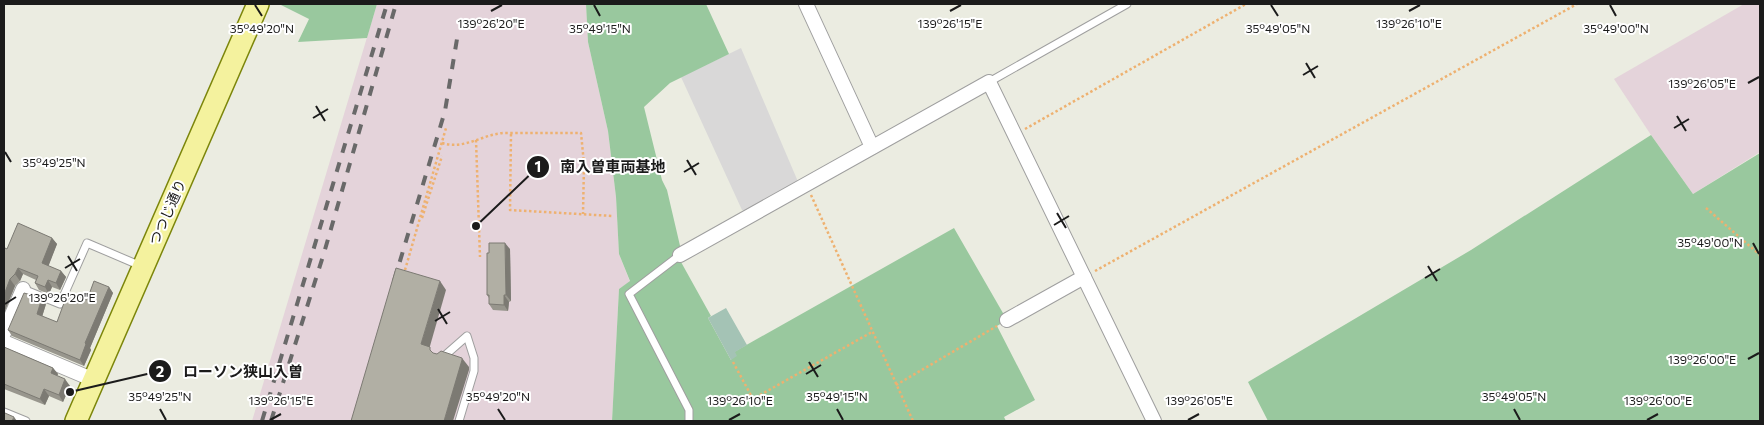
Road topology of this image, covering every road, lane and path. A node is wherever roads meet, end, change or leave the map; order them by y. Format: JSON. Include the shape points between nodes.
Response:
{"nodes":[{"id":1,"x":258,"y":4,"type":"edge"},
{"id":2,"x":806,"y":4,"type":"edge"},
{"id":3,"x":1126,"y":4,"type":"edge"},
{"id":4,"x":1246,"y":4,"type":"edge"},
{"id":5,"x":1577,"y":4,"type":"edge"},
{"id":6,"x":989,"y":82,"type":"junction"},
{"id":7,"x":446,"y":128,"type":"dead end"},
{"id":8,"x":511,"y":134,"type":"junction"},
{"id":9,"x":1015,"y":134,"type":"junction"},
{"id":10,"x":476,"y":140,"type":"junction"},
{"id":11,"x":442,"y":144,"type":"junction"},
{"id":12,"x":872,"y":147,"type":"junction"},
{"id":13,"x":442,"y":156,"type":"dead end"},
{"id":14,"x":807,"y":184,"type":"junction"},
{"id":15,"x":1706,"y":208,"type":"dead end"},
{"id":16,"x":583,"y":214,"type":"junction"},
{"id":17,"x":612,"y":216,"type":"dead end"},
{"id":18,"x":680,"y":255,"type":"joint"},
{"id":19,"x":1760,"y":255,"type":"edge"},
{"id":20,"x":480,"y":257,"type":"dead end"},
{"id":21,"x":143,"y":267,"type":"junction"},
{"id":22,"x":1084,"y":277,"type":"junction"},
{"id":23,"x":23,"y":289,"type":"joint"},
{"id":24,"x":1007,"y":320,"type":"joint"},
{"id":25,"x":872,"y":332,"type":"junction"},
{"id":26,"x":4,"y":333,"type":"edge"},
{"id":27,"x":4,"y":342,"type":"edge"},
{"id":28,"x":442,"y":358,"type":"edge"},
{"id":29,"x":733,"y":362,"type":"dead end"},
{"id":30,"x":94,"y":380,"type":"junction"},
{"id":31,"x":896,"y":385,"type":"junction"},
{"id":32,"x":4,"y":412,"type":"edge"},
{"id":33,"x":26,"y":421,"type":"edge"},
{"id":34,"x":76,"y":421,"type":"edge"},
{"id":35,"x":459,"y":421,"type":"edge"},
{"id":36,"x":689,"y":421,"type":"edge"},
{"id":37,"x":913,"y":421,"type":"edge"},
{"id":38,"x":1154,"y":421,"type":"edge"}],
"edges":[{"from":1,"to":21,"type":"main road","name":"つつじ通り"},
{"from":2,"to":12,"type":"street"},
{"from":3,"to":6,"type":"lane"},
{"from":4,"to":9,"type":"path"},
{"from":5,"to":22,"type":"path"},
{"from":6,"to":9,"type":"street"},
{"from":6,"to":12,"type":"street"},
{"from":7,"to":11,"type":"path"},
{"from":8,"to":10,"type":"path","via":[[494,134]]},
{"from":8,"to":16,"type":"path","via":[[510,210]]},
{"from":8,"to":16,"type":"path","via":[[581,133]]},
{"from":9,"to":22,"type":"street"},
{"from":10,"to":11,"type":"path","via":[[464,145]]},
{"from":10,"to":20,"type":"path"},
{"from":11,"to":13,"type":"path","via":[[405,270]]},
{"from":12,"to":14,"type":"street"},
{"from":14,"to":18,"type":"street"},
{"from":14,"to":25,"type":"path"},
{"from":15,"to":19,"type":"path"},
{"from":16,"to":17,"type":"path"},
{"from":18,"to":36,"type":"lane","via":[[629,294],[689,410]]},
{"from":21,"to":23,"type":"lane","via":[[87,243],[60,304]]},
{"from":21,"to":30,"type":"main road","name":"つつじ通り"},
{"from":22,"to":24,"type":"street"},
{"from":22,"to":38,"type":"street"},
{"from":23,"to":26,"type":"street"},
{"from":24,"to":31,"type":"path"},
{"from":25,"to":29,"type":"path","via":[[753,400]]},
{"from":25,"to":31,"type":"path"},
{"from":27,"to":30,"type":"street"},
{"from":28,"to":35,"type":"lane","via":[[467,336],[474,358],[474,371]]},
{"from":30,"to":34,"type":"main road","name":"つつじ通り"},
{"from":31,"to":37,"type":"path"},
{"from":32,"to":33,"type":"lane"}]}
